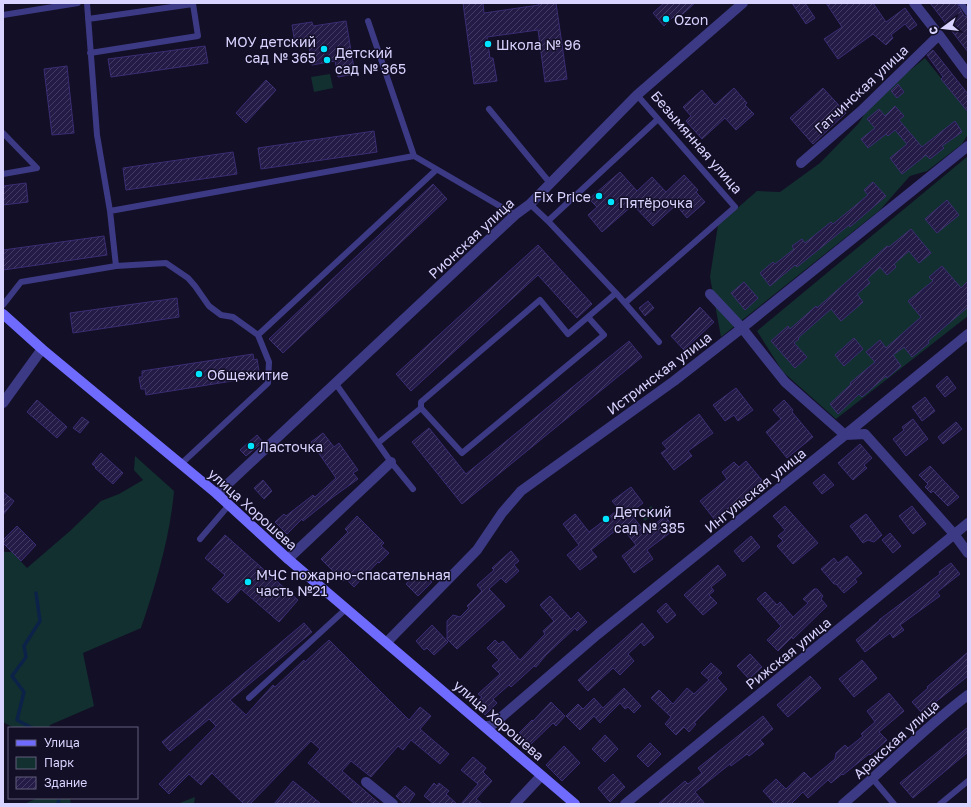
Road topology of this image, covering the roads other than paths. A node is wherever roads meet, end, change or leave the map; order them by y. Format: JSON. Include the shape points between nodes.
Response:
{"nodes":[{"id":1,"x":78,"y":3,"type":"edge"},
{"id":2,"x":87,"y":3,"type":"edge"},
{"id":3,"x":743,"y":3,"type":"edge"},
{"id":4,"x":914,"y":3,"type":"edge"},
{"id":5,"x":961,"y":3,"type":"edge"},
{"id":6,"x":968,"y":13,"type":"edge"},
{"id":7,"x":3,"y":15,"type":"edge"},
{"id":8,"x":88,"y":19,"type":"junction"},
{"id":9,"x":368,"y":21,"type":"dead end"},
{"id":10,"x":938,"y":35,"type":"junction"},
{"id":11,"x":90,"y":53,"type":"junction"},
{"id":12,"x":968,"y":74,"type":"edge"},
{"id":13,"x":638,"y":95,"type":"junction"},
{"id":14,"x":489,"y":109,"type":"dead end"},
{"id":15,"x":658,"y":119,"type":"junction"},
{"id":16,"x":3,"y":133,"type":"edge"},
{"id":17,"x":968,"y":146,"type":"edge"},
{"id":18,"x":414,"y":156,"type":"junction"},
{"id":19,"x":801,"y":163,"type":"dead end"},
{"id":20,"x":436,"y":170,"type":"junction"},
{"id":21,"x":3,"y":174,"type":"edge"},
{"id":22,"x":550,"y":183,"type":"junction"},
{"id":23,"x":530,"y":204,"type":"junction"},
{"id":24,"x":110,"y":211,"type":"junction"},
{"id":25,"x":514,"y":215,"type":"junction"},
{"id":26,"x":548,"y":221,"type":"junction"},
{"id":27,"x":116,"y":266,"type":"junction"},
{"id":28,"x":616,"y":293,"type":"junction"},
{"id":29,"x":710,"y":294,"type":"dead end"},
{"id":30,"x":625,"y":303,"type":"junction"},
{"id":31,"x":3,"y":305,"type":"edge"},
{"id":32,"x":3,"y":314,"type":"edge"},
{"id":33,"x":588,"y":317,"type":"junction"},
{"id":34,"x":742,"y":328,"type":"junction"},
{"id":35,"x":968,"y":334,"type":"edge"},
{"id":36,"x":258,"y":335,"type":"junction"},
{"id":37,"x":659,"y":342,"type":"dead end"},
{"id":38,"x":42,"y":349,"type":"junction"},
{"id":39,"x":336,"y":384,"type":"junction"},
{"id":40,"x":3,"y":403,"type":"edge"},
{"id":41,"x":421,"y":408,"type":"junction"},
{"id":42,"x":845,"y":435,"type":"junction"},
{"id":43,"x":378,"y":443,"type":"junction"},
{"id":44,"x":391,"y":462,"type":"junction"},
{"id":45,"x":181,"y":464,"type":"junction"},
{"id":46,"x":413,"y":489,"type":"dead end"},
{"id":47,"x":218,"y":494,"type":"junction"},
{"id":48,"x":229,"y":505,"type":"junction"},
{"id":49,"x":968,"y":523,"type":"edge"},
{"id":50,"x":954,"y":534,"type":"junction"},
{"id":51,"x":200,"y":539,"type":"dead end"},
{"id":52,"x":968,"y":553,"type":"edge"},
{"id":53,"x":288,"y":558,"type":"junction"},
{"id":54,"x":346,"y":608,"type":"junction"},
{"id":55,"x":387,"y":642,"type":"junction"},
{"id":56,"x":968,"y":695,"type":"edge"},
{"id":57,"x":249,"y":698,"type":"dead end"},
{"id":58,"x":485,"y":726,"type":"junction"},
{"id":59,"x":541,"y":776,"type":"junction"},
{"id":60,"x":873,"y":779,"type":"junction"},
{"id":61,"x":968,"y":781,"type":"edge"},
{"id":62,"x":366,"y":782,"type":"dead end"},
{"id":63,"x":393,"y":804,"type":"edge"},
{"id":64,"x":515,"y":804,"type":"edge"},
{"id":65,"x":575,"y":804,"type":"edge"},
{"id":66,"x":625,"y":804,"type":"edge"},
{"id":67,"x":843,"y":804,"type":"edge"},
{"id":68,"x":894,"y":804,"type":"edge"},
{"id":69,"x":940,"y":804,"type":"edge"}],
"edges":[{"from":1,"to":7,"type":"lane"},
{"from":2,"to":8,"type":"lane"},
{"from":3,"to":13,"type":"street","name":"Рионская улица"},
{"from":4,"to":10,"type":"street"},
{"from":5,"to":6,"type":"lane"},
{"from":8,"to":11,"type":"lane"},
{"from":8,"to":11,"type":"lane","via":[[194,4],[198,36]]},
{"from":9,"to":18,"type":"lane"},
{"from":10,"to":12,"type":"street"},
{"from":10,"to":19,"type":"street","name":"Гатчинская улица","via":[[861,111]]},
{"from":11,"to":24,"type":"lane","via":[[96,135]]},
{"from":13,"to":15,"type":"lane","name":"Безымянная улица"},
{"from":13,"to":22,"type":"street","name":"Рионская улица"},
{"from":14,"to":22,"type":"lane"},
{"from":15,"to":26,"type":"lane"},
{"from":15,"to":30,"type":"lane","name":"Безымянная улица","via":[[735,207]]},
{"from":16,"to":21,"type":"lane","via":[[37,168]]},
{"from":17,"to":34,"type":"street","name":"Истринская улица"},
{"from":18,"to":20,"type":"lane"},
{"from":18,"to":24,"type":"lane"},
{"from":20,"to":25,"type":"lane"},
{"from":20,"to":36,"type":"lane"},
{"from":22,"to":23,"type":"street","name":"Рионская улица"},
{"from":23,"to":25,"type":"street","name":"Рионская улица"},
{"from":23,"to":26,"type":"lane"},
{"from":24,"to":27,"type":"lane"},
{"from":25,"to":39,"type":"street","name":"Рионская улица"},
{"from":26,"to":28,"type":"lane"},
{"from":27,"to":31,"type":"lane","via":[[21,282]]},
{"from":27,"to":36,"type":"lane","via":[[166,263],[188,278],[209,306],[221,315],[233,317]]},
{"from":28,"to":30,"type":"lane"},
{"from":28,"to":33,"type":"lane"},
{"from":29,"to":34,"type":"street"},
{"from":30,"to":37,"type":"lane"},
{"from":32,"to":38,"type":"main road","name":"улица Хорошева"},
{"from":33,"to":41,"type":"lane","via":[[568,334],[540,300],[421,402]]},
{"from":33,"to":41,"type":"lane","via":[[604,335],[462,453]]},
{"from":34,"to":42,"type":"street","via":[[785,382]]},
{"from":34,"to":55,"type":"street","name":"Истринская улица","via":[[674,381],[521,491],[502,512],[477,550]]},
{"from":35,"to":42,"type":"street","name":"Ингульская улица"},
{"from":36,"to":45,"type":"lane","via":[[269,362],[268,383]]},
{"from":38,"to":40,"type":"street"},
{"from":38,"to":45,"type":"main road","name":"улица Хорошева"},
{"from":39,"to":43,"type":"lane"},
{"from":39,"to":47,"type":"street","name":"Рионская улица"},
{"from":41,"to":43,"type":"lane"},
{"from":42,"to":50,"type":"street","via":[[865,434]]},
{"from":42,"to":58,"type":"street","name":"Ингульская улица","via":[[598,634],[491,726]]},
{"from":43,"to":44,"type":"lane"},
{"from":44,"to":46,"type":"lane"},
{"from":44,"to":53,"type":"street"},
{"from":45,"to":47,"type":"main road","name":"улица Хорошева"},
{"from":47,"to":48,"type":"main road","name":"улица Хорошева"},
{"from":48,"to":51,"type":"lane"},
{"from":48,"to":53,"type":"main road","name":"улица Хорошева"},
{"from":49,"to":50,"type":"street","name":"Рижская улица"},
{"from":50,"to":52,"type":"street"},
{"from":50,"to":66,"type":"street","name":"Рижская улица"},
{"from":53,"to":54,"type":"main road","name":"улица Хорошева"},
{"from":54,"to":55,"type":"main road","name":"улица Хорошева"},
{"from":54,"to":57,"type":"lane"},
{"from":55,"to":58,"type":"main road","name":"улица Хорошева"},
{"from":56,"to":60,"type":"street","name":"Аракская улица"},
{"from":58,"to":59,"type":"main road","name":"улица Хорошева"},
{"from":59,"to":64,"type":"street"},
{"from":59,"to":65,"type":"main road","name":"улица Хорошева"},
{"from":60,"to":67,"type":"street","name":"Аракская улица"},
{"from":60,"to":68,"type":"lane"},
{"from":61,"to":69,"type":"lane"},
{"from":62,"to":63,"type":"street"}]}
